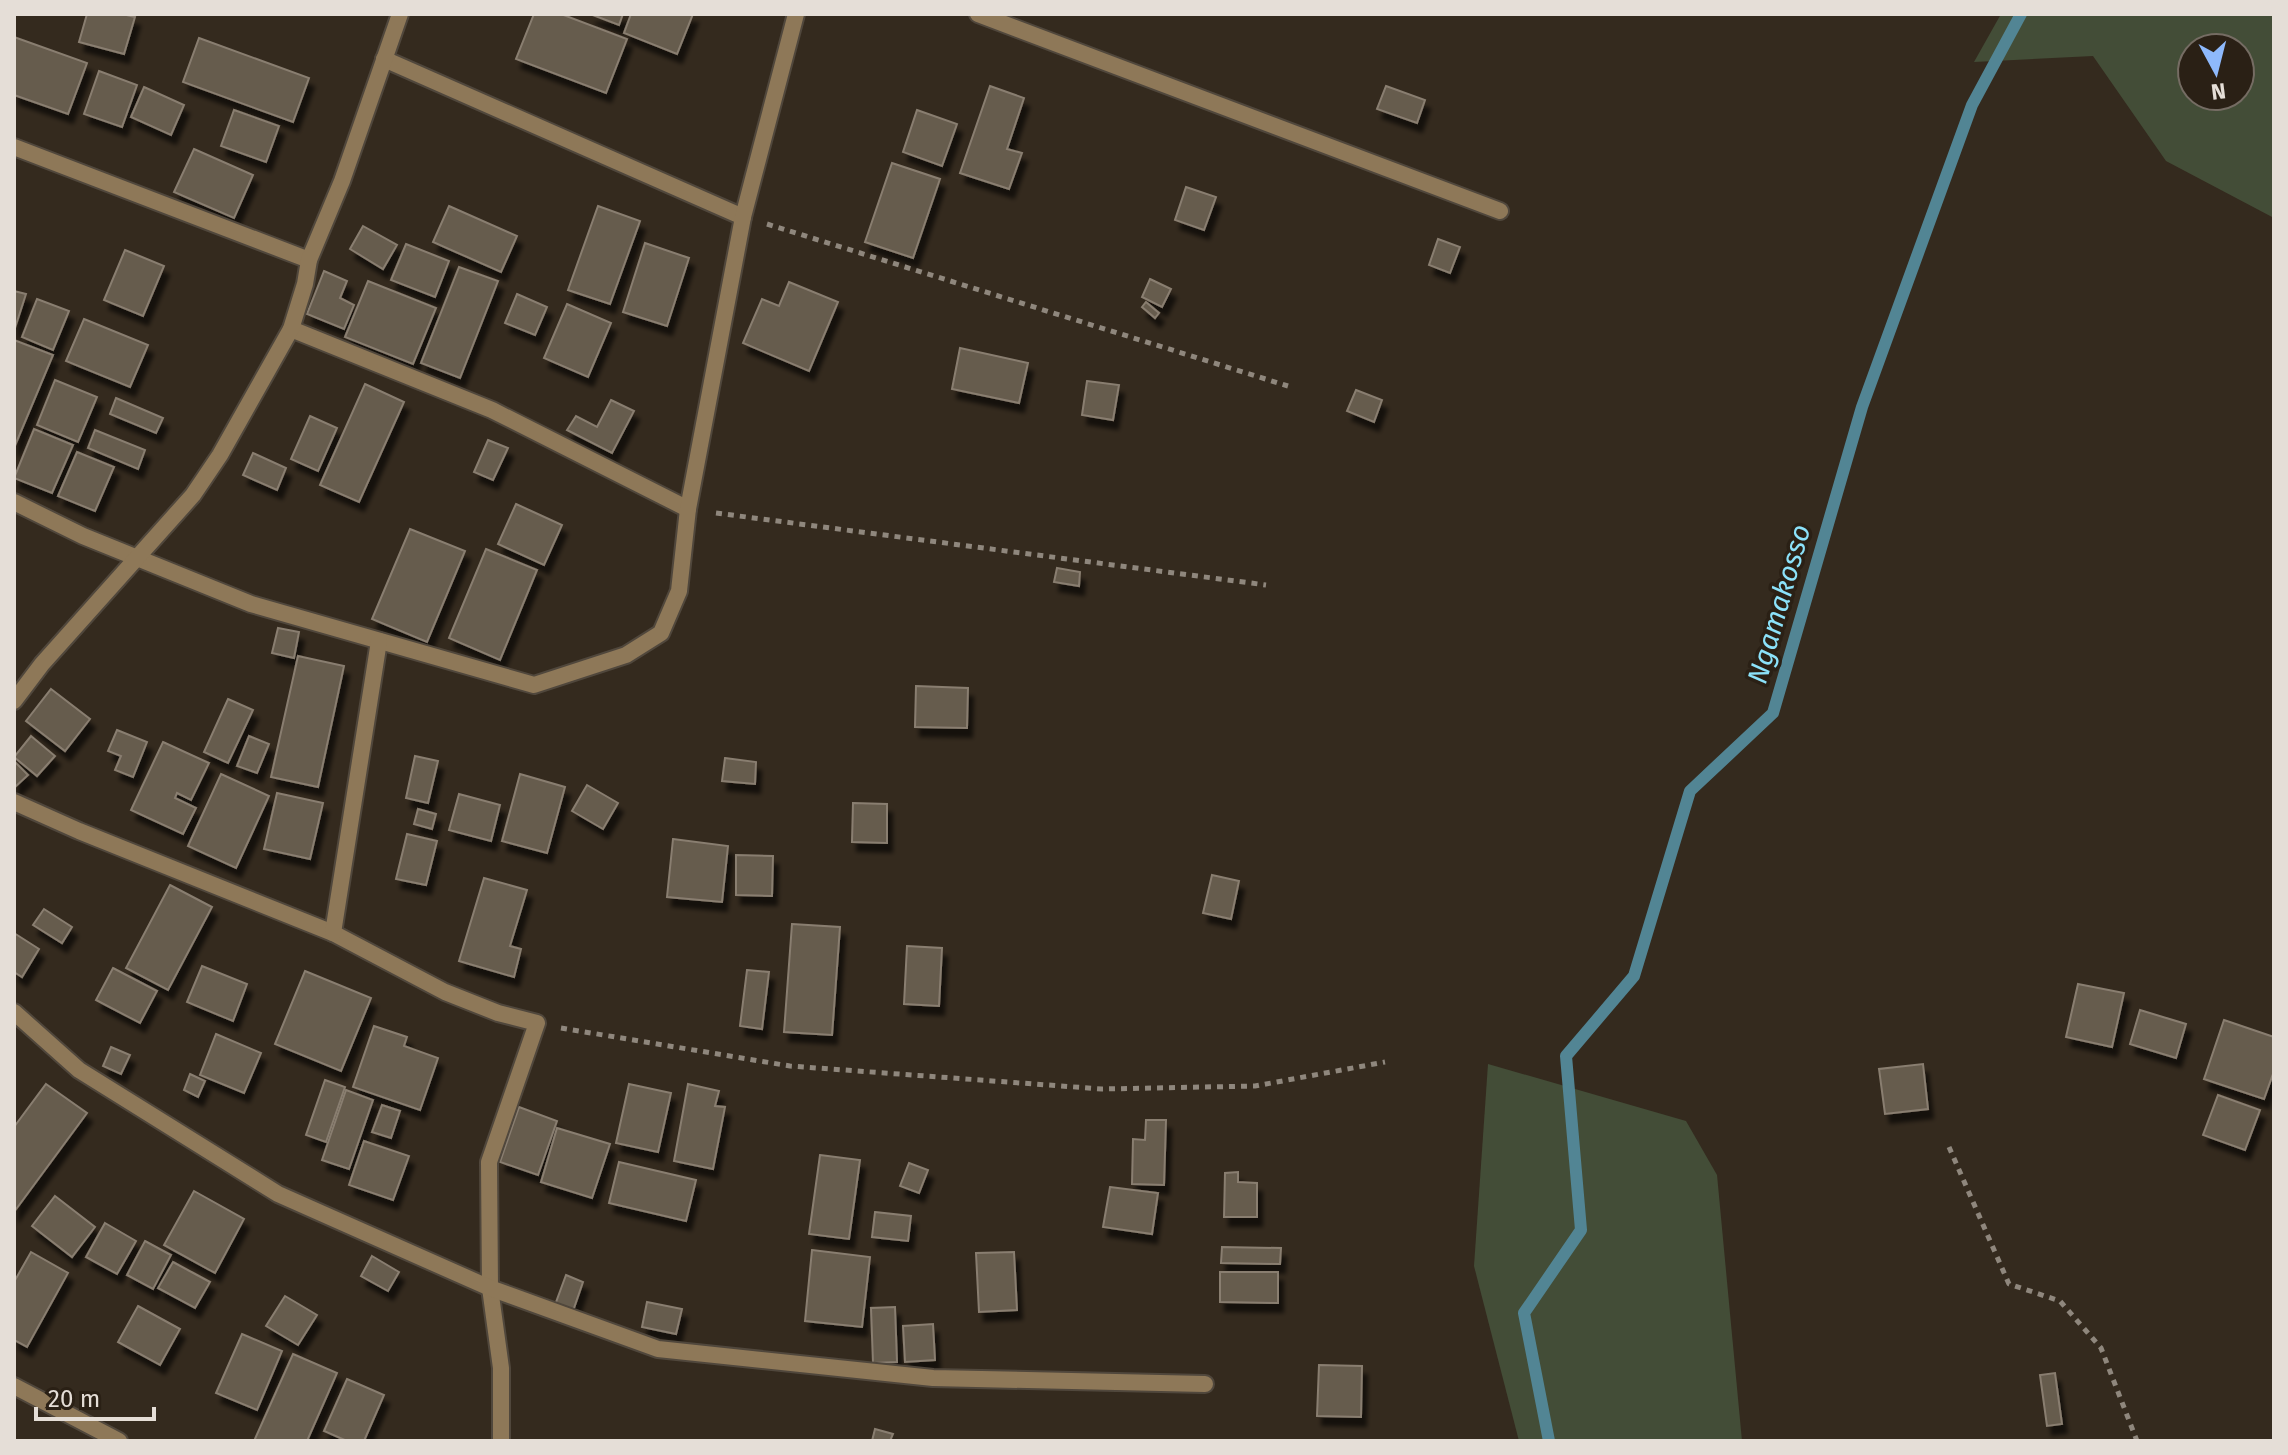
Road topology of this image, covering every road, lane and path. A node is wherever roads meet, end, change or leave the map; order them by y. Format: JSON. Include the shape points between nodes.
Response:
{"nodes":[{"id":1,"x":400,"y":14,"type":"edge"},
{"id":2,"x":796,"y":14,"type":"edge"},
{"id":3,"x":978,"y":14,"type":"edge"},
{"id":4,"x":384,"y":59,"type":"junction"},
{"id":5,"x":14,"y":147,"type":"edge"},
{"id":6,"x":1500,"y":211,"type":"dead end"},
{"id":7,"x":743,"y":217,"type":"junction"},
{"id":8,"x":309,"y":260,"type":"junction"},
{"id":9,"x":291,"y":329,"type":"junction"},
{"id":10,"x":1288,"y":386,"type":"dead end"},
{"id":11,"x":14,"y":502,"type":"edge"},
{"id":12,"x":688,"y":509,"type":"junction"},
{"id":13,"x":138,"y":559,"type":"junction"},
{"id":14,"x":1266,"y":585,"type":"dead end"},
{"id":15,"x":379,"y":641,"type":"junction"},
{"id":16,"x":14,"y":701,"type":"edge"},
{"id":17,"x":14,"y":802,"type":"edge"},
{"id":18,"x":333,"y":933,"type":"junction"},
{"id":19,"x":14,"y":1012,"type":"edge"},
{"id":20,"x":537,"y":1023,"type":"junction"},
{"id":21,"x":1385,"y":1062,"type":"dead end"},
{"id":22,"x":1949,"y":1147,"type":"dead end"},
{"id":23,"x":490,"y":1288,"type":"junction"},
{"id":24,"x":1205,"y":1384,"type":"dead end"},
{"id":25,"x":14,"y":1386,"type":"edge"},
{"id":26,"x":119,"y":1441,"type":"edge"},
{"id":27,"x":501,"y":1441,"type":"edge"},
{"id":28,"x":2137,"y":1441,"type":"edge"}],
"edges":[{"from":1,"to":4,"type":"street"},
{"from":2,"to":7,"type":"street"},
{"from":3,"to":6,"type":"street"},
{"from":4,"to":7,"type":"street"},
{"from":4,"to":8,"type":"street"},
{"from":5,"to":8,"type":"street"},
{"from":7,"to":10,"type":"path"},
{"from":7,"to":12,"type":"street"},
{"from":8,"to":9,"type":"street"},
{"from":9,"to":12,"type":"street","via":[[492,410]]},
{"from":9,"to":13,"type":"street","via":[[220,455]]},
{"from":11,"to":13,"type":"street"},
{"from":12,"to":14,"type":"path"},
{"from":12,"to":15,"type":"street","via":[[679,591],[661,633],[626,655],[534,685]]},
{"from":13,"to":15,"type":"street","via":[[251,604]]},
{"from":13,"to":16,"type":"street"},
{"from":15,"to":18,"type":"street"},
{"from":17,"to":18,"type":"street"},
{"from":18,"to":20,"type":"street","via":[[445,992]]},
{"from":19,"to":23,"type":"street","via":[[79,1070],[278,1194]]},
{"from":20,"to":21,"type":"path","via":[[790,1066],[1102,1089],[1255,1086]]},
{"from":20,"to":23,"type":"street","via":[[489,1162]]},
{"from":22,"to":28,"type":"path","via":[[2009,1284],[2060,1301],[2101,1348]]},
{"from":23,"to":24,"type":"street","via":[[658,1349],[933,1378]]},
{"from":23,"to":27,"type":"street","via":[[501,1368]]},
{"from":25,"to":26,"type":"street"}]}
